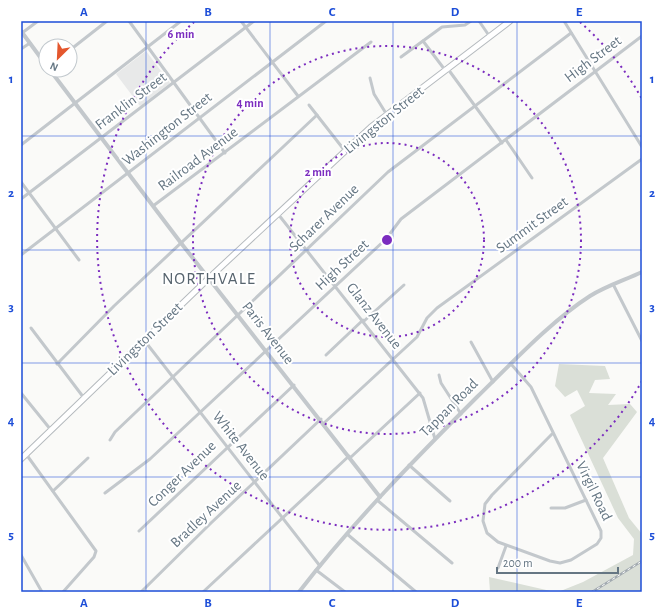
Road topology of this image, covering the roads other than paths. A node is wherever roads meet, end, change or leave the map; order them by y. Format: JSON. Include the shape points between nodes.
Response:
{"nodes":[{"id":1,"x":38,"y":21,"type":"edge"},
{"id":2,"x":107,"y":21,"type":"edge"},
{"id":3,"x":129,"y":21,"type":"edge"},
{"id":4,"x":181,"y":21,"type":"edge"},
{"id":5,"x":241,"y":21,"type":"edge"},
{"id":6,"x":254,"y":21,"type":"edge"},
{"id":7,"x":326,"y":21,"type":"edge"},
{"id":8,"x":471,"y":21,"type":"edge"},
{"id":9,"x":479,"y":21,"type":"edge"},
{"id":10,"x":510,"y":21,"type":"edge"},
{"id":11,"x":564,"y":21,"type":"edge"},
{"id":12,"x":246,"y":27,"type":"junction"},
{"id":13,"x":22,"y":32,"type":"edge"},
{"id":14,"x":571,"y":33,"type":"junction"},
{"id":15,"x":642,"y":36,"type":"edge"},
{"id":16,"x":490,"y":37,"type":"junction"},
{"id":17,"x":423,"y":41,"type":"junction"},
{"id":18,"x":371,"y":42,"type":"dead end"},
{"id":19,"x":30,"y":43,"type":"junction"},
{"id":20,"x":78,"y":44,"type":"edge"},
{"id":21,"x":148,"y":46,"type":"junction"},
{"id":22,"x":21,"y":49,"type":"edge"},
{"id":23,"x":38,"y":54,"type":"edge"},
{"id":24,"x":401,"y":57,"type":"dead end"},
{"id":25,"x":273,"y":63,"type":"junction"},
{"id":26,"x":446,"y":69,"type":"junction"},
{"id":27,"x":594,"y":71,"type":"junction"},
{"id":28,"x":56,"y":78,"type":"edge"},
{"id":29,"x":370,"y":78,"type":"dead end"},
{"id":30,"x":174,"y":82,"type":"junction"},
{"id":31,"x":298,"y":96,"type":"junction"},
{"id":32,"x":75,"y":103,"type":"junction"},
{"id":33,"x":309,"y":105,"type":"dead end"},
{"id":34,"x":475,"y":106,"type":"junction"},
{"id":35,"x":387,"y":114,"type":"junction"},
{"id":36,"x":317,"y":115,"type":"junction"},
{"id":37,"x":200,"y":117,"type":"junction"},
{"id":38,"x":101,"y":137,"type":"junction"},
{"id":39,"x":506,"y":140,"type":"junction"},
{"id":40,"x":502,"y":143,"type":"junction"},
{"id":41,"x":21,"y":144,"type":"edge"},
{"id":42,"x":642,"y":147,"type":"edge"},
{"id":43,"x":345,"y":151,"type":"junction"},
{"id":44,"x":225,"y":153,"type":"junction"},
{"id":45,"x":642,"y":159,"type":"edge"},
{"id":46,"x":128,"y":173,"type":"junction"},
{"id":47,"x":532,"y":178,"type":"dead end"},
{"id":48,"x":21,"y":182,"type":"edge"},
{"id":49,"x":29,"y":193,"type":"junction"},
{"id":50,"x":21,"y":199,"type":"edge"},
{"id":51,"x":153,"y":206,"type":"junction"},
{"id":52,"x":278,"y":214,"type":"junction"},
{"id":53,"x":56,"y":229,"type":"junction"},
{"id":54,"x":181,"y":243,"type":"junction"},
{"id":55,"x":307,"y":250,"type":"junction"},
{"id":56,"x":21,"y":256,"type":"edge"},
{"id":57,"x":79,"y":260,"type":"dead end"},
{"id":58,"x":642,"y":272,"type":"edge"},
{"id":59,"x":209,"y":278,"type":"junction"},
{"id":60,"x":336,"y":285,"type":"junction"},
{"id":61,"x":404,"y":285,"type":"dead end"},
{"id":62,"x":614,"y":286,"type":"junction"},
{"id":63,"x":435,"y":310,"type":"joint"},
{"id":64,"x":239,"y":316,"type":"junction"},
{"id":65,"x":364,"y":320,"type":"junction"},
{"id":66,"x":30,"y":328,"type":"dead end"},
{"id":67,"x":144,"y":340,"type":"junction"},
{"id":68,"x":642,"y":341,"type":"edge"},
{"id":69,"x":471,"y":342,"type":"dead end"},
{"id":70,"x":266,"y":350,"type":"junction"},
{"id":71,"x":326,"y":355,"type":"dead end"},
{"id":72,"x":393,"y":358,"type":"junction"},
{"id":73,"x":57,"y":364,"type":"junction"},
{"id":74,"x":512,"y":364,"type":"junction"},
{"id":75,"x":439,"y":375,"type":"dead end"},
{"id":76,"x":172,"y":378,"type":"junction"},
{"id":77,"x":493,"y":382,"type":"junction"},
{"id":78,"x":294,"y":385,"type":"junction"},
{"id":79,"x":21,"y":393,"type":"edge"},
{"id":80,"x":420,"y":393,"type":"junction"},
{"id":81,"x":84,"y":398,"type":"junction"},
{"id":82,"x":200,"y":412,"type":"junction"},
{"id":83,"x":461,"y":414,"type":"junction"},
{"id":84,"x":322,"y":421,"type":"junction"},
{"id":85,"x":51,"y":430,"type":"junction"},
{"id":86,"x":554,"y":433,"type":"junction"},
{"id":87,"x":435,"y":439,"type":"junction"},
{"id":88,"x":110,"y":440,"type":"dead end"},
{"id":89,"x":227,"y":446,"type":"junction"},
{"id":90,"x":26,"y":454,"type":"junction"},
{"id":91,"x":350,"y":457,"type":"junction"},
{"id":92,"x":88,"y":458,"type":"dead end"},
{"id":93,"x":21,"y":459,"type":"edge"},
{"id":94,"x":409,"y":465,"type":"junction"},
{"id":95,"x":255,"y":482,"type":"junction"},
{"id":96,"x":53,"y":491,"type":"junction"},
{"id":97,"x":105,"y":493,"type":"dead end"},
{"id":98,"x":378,"y":498,"type":"junction"},
{"id":99,"x":586,"y":500,"type":"junction"},
{"id":100,"x":450,"y":502,"type":"dead end"},
{"id":101,"x":551,"y":508,"type":"dead end"},
{"id":102,"x":282,"y":517,"type":"junction"},
{"id":103,"x":139,"y":531,"type":"dead end"},
{"id":104,"x":347,"y":534,"type":"junction"},
{"id":105,"x":506,"y":546,"type":"junction"},
{"id":106,"x":102,"y":548,"type":"dead end"},
{"id":107,"x":96,"y":551,"type":"junction"},
{"id":108,"x":21,"y":555,"type":"edge"},
{"id":109,"x":452,"y":563,"type":"dead end"},
{"id":110,"x":320,"y":566,"type":"junction"},
{"id":111,"x":498,"y":568,"type":"dead end"},
{"id":112,"x":316,"y":570,"type":"junction"},
{"id":113,"x":42,"y":592,"type":"edge"},
{"id":114,"x":63,"y":592,"type":"edge"},
{"id":115,"x":141,"y":592,"type":"edge"},
{"id":116,"x":203,"y":592,"type":"edge"},
{"id":117,"x":299,"y":592,"type":"edge"},
{"id":118,"x":344,"y":592,"type":"edge"},
{"id":119,"x":416,"y":592,"type":"edge"}],
"edges":[{"from":1,"to":13,"type":"street"},
{"from":2,"to":20,"type":"street"},
{"from":3,"to":21,"type":"street"},
{"from":4,"to":21,"type":"street"},
{"from":5,"to":12,"type":"street"},
{"from":6,"to":12,"type":"street","name":"Franklin Street"},
{"from":7,"to":25,"type":"street","name":"Washington Street"},
{"from":8,"to":17,"type":"street","via":[[466,25],[442,27]]},
{"from":9,"to":16,"type":"street"},
{"from":10,"to":16,"type":"main road","name":"Livingston Street"},
{"from":11,"to":14,"type":"street"},
{"from":12,"to":25,"type":"street"},
{"from":12,"to":30,"type":"street","name":"Franklin Street"},
{"from":13,"to":19,"type":"street"},
{"from":14,"to":27,"type":"street"},
{"from":14,"to":34,"type":"street","name":"Scharer Avenue"},
{"from":15,"to":27,"type":"street","name":"High Street"},
{"from":16,"to":26,"type":"main road","name":"Livingston Street"},
{"from":17,"to":24,"type":"street"},
{"from":17,"to":26,"type":"street"},
{"from":18,"to":31,"type":"street","name":"Railroad Avenue"},
{"from":19,"to":22,"type":"street"},
{"from":19,"to":23,"type":"street"},
{"from":21,"to":30,"type":"street"},
{"from":21,"to":32,"type":"street"},
{"from":25,"to":31,"type":"street"},
{"from":25,"to":37,"type":"street","name":"Washington Street"},
{"from":26,"to":34,"type":"street"},
{"from":26,"to":35,"type":"main road","name":"Livingston Street"},
{"from":27,"to":39,"type":"street","name":"High Street"},
{"from":27,"to":42,"type":"street"},
{"from":28,"to":32,"type":"street","name":"Paris Avenue"},
{"from":29,"to":35,"type":"street","via":[[374,94]]},
{"from":30,"to":37,"type":"street"},
{"from":30,"to":38,"type":"street","name":"Franklin Street"},
{"from":31,"to":44,"type":"street","name":"Railroad Avenue"},
{"from":32,"to":38,"type":"street","name":"Paris Avenue"},
{"from":32,"to":41,"type":"street"},
{"from":33,"to":36,"type":"street"},
{"from":34,"to":40,"type":"street"},
{"from":34,"to":55,"type":"street","name":"Scharer Avenue","via":[[388,172]]},
{"from":35,"to":43,"type":"main road","name":"Livingston Street"},
{"from":36,"to":43,"type":"street"},
{"from":36,"to":54,"type":"street"},
{"from":37,"to":44,"type":"street"},
{"from":37,"to":46,"type":"street","name":"Washington Street"},
{"from":38,"to":46,"type":"street","name":"Paris Avenue"},
{"from":38,"to":49,"type":"street","name":"Franklin Street"},
{"from":39,"to":40,"type":"street","name":"High Street"},
{"from":39,"to":47,"type":"street"},
{"from":40,"to":60,"type":"street","name":"High Street","via":[[401,219],[386,239]]},
{"from":43,"to":52,"type":"main road","name":"Livingston Street"},
{"from":44,"to":51,"type":"street","name":"Railroad Avenue"},
{"from":45,"to":63,"type":"street","name":"Summit Street"},
{"from":46,"to":51,"type":"street","name":"Paris Avenue"},
{"from":46,"to":53,"type":"street","name":"Washington Street"},
{"from":48,"to":49,"type":"street"},
{"from":49,"to":50,"type":"street","name":"Franklin Street"},
{"from":49,"to":53,"type":"street"},
{"from":51,"to":54,"type":"street","name":"Paris Avenue"},
{"from":52,"to":55,"type":"street","name":"Glanz Avenue"},
{"from":52,"to":59,"type":"main road","name":"Livingston Street"},
{"from":53,"to":56,"type":"street","name":"Washington Street"},
{"from":53,"to":57,"type":"street"},
{"from":54,"to":59,"type":"street","name":"Paris Avenue"},
{"from":54,"to":73,"type":"street"},
{"from":55,"to":60,"type":"street","name":"Glanz Avenue"},
{"from":55,"to":64,"type":"street","name":"Scharer Avenue"},
{"from":58,"to":62,"type":"street","name":"Tappan Road"},
{"from":59,"to":64,"type":"street","name":"Paris Avenue"},
{"from":59,"to":67,"type":"main road","name":"Livingston Street"},
{"from":60,"to":65,"type":"street","name":"Glanz Avenue"},
{"from":60,"to":70,"type":"street","name":"High Street"},
{"from":61,"to":65,"type":"street"},
{"from":62,"to":68,"type":"street"},
{"from":62,"to":74,"type":"street","name":"Tappan Road","via":[[604,288],[578,304]]},
{"from":63,"to":72,"type":"street","name":"Bradley Avenue","via":[[427,318],[417,337]]},
{"from":64,"to":70,"type":"street","name":"Paris Avenue"},
{"from":64,"to":76,"type":"street","name":"Scharer Avenue"},
{"from":65,"to":71,"type":"street"},
{"from":65,"to":72,"type":"street","name":"Glanz Avenue"},
{"from":66,"to":73,"type":"street"},
{"from":67,"to":76,"type":"street","name":"White Avenue"},
{"from":67,"to":81,"type":"main road","name":"Livingston Street"},
{"from":69,"to":77,"type":"street"},
{"from":70,"to":78,"type":"street","name":"Paris Avenue"},
{"from":70,"to":82,"type":"street","name":"High Street"},
{"from":72,"to":80,"type":"street","name":"Glanz Avenue"},
{"from":72,"to":84,"type":"street","name":"Bradley Avenue"},
{"from":73,"to":81,"type":"street"},
{"from":74,"to":77,"type":"street","name":"Tappan Road"},
{"from":74,"to":86,"type":"street","name":"Virgil Road","via":[[531,387]]},
{"from":75,"to":83,"type":"street","via":[[441,383]]},
{"from":76,"to":82,"type":"street","name":"White Avenue"},
{"from":76,"to":88,"type":"street","name":"Scharer Avenue","via":[[115,432]]},
{"from":77,"to":83,"type":"street","name":"Tappan Road"},
{"from":78,"to":84,"type":"street","name":"Paris Avenue"},
{"from":78,"to":89,"type":"street","name":"Conger Avenue"},
{"from":79,"to":85,"type":"street"},
{"from":80,"to":87,"type":"street","name":"Glanz Avenue"},
{"from":80,"to":91,"type":"street"},
{"from":81,"to":85,"type":"main road","name":"Livingston Street"},
{"from":82,"to":89,"type":"street","name":"White Avenue"},
{"from":82,"to":97,"type":"street","name":"High Street","via":[[150,459]]},
{"from":83,"to":87,"type":"street","name":"Tappan Road"},
{"from":84,"to":91,"type":"street","name":"Paris Avenue"},
{"from":84,"to":95,"type":"street","name":"Bradley Avenue"},
{"from":85,"to":90,"type":"main road","name":"Livingston Street"},
{"from":86,"to":99,"type":"street","name":"Virgil Road"},
{"from":86,"to":105,"type":"street","via":[[485,504],[483,521],[487,533]]},
{"from":87,"to":94,"type":"street","name":"Tappan Road"},
{"from":89,"to":95,"type":"street","name":"White Avenue"},
{"from":89,"to":103,"type":"street","name":"Conger Avenue"},
{"from":90,"to":93,"type":"main road","name":"Livingston Street"},
{"from":90,"to":96,"type":"street"},
{"from":91,"to":98,"type":"street","name":"Paris Avenue"},
{"from":91,"to":102,"type":"street"},
{"from":92,"to":96,"type":"street"},
{"from":94,"to":98,"type":"street","name":"Tappan Road"},
{"from":94,"to":100,"type":"street"},
{"from":95,"to":102,"type":"street","name":"White Avenue"},
{"from":95,"to":115,"type":"street","name":"Bradley Avenue"},
{"from":96,"to":107,"type":"street"},
{"from":98,"to":104,"type":"street","name":"Tappan Road"},
{"from":98,"to":109,"type":"street","name":"Paris Avenue"},
{"from":99,"to":101,"type":"street","via":[[565,508]]},
{"from":99,"to":105,"type":"street","name":"Virgil Road","via":[[601,531],[601,538],[597,544],[571,560],[555,562]]},
{"from":102,"to":110,"type":"street","name":"White Avenue"},
{"from":102,"to":116,"type":"street"},
{"from":104,"to":110,"type":"street","name":"Tappan Road"},
{"from":104,"to":119,"type":"street"},
{"from":105,"to":111,"type":"street"},
{"from":106,"to":107,"type":"street"},
{"from":107,"to":114,"type":"street","via":[[94,557]]},
{"from":108,"to":113,"type":"street"},
{"from":110,"to":112,"type":"street","name":"Tappan Road"},
{"from":112,"to":117,"type":"street","name":"Tappan Road"},
{"from":112,"to":118,"type":"street"}]}
